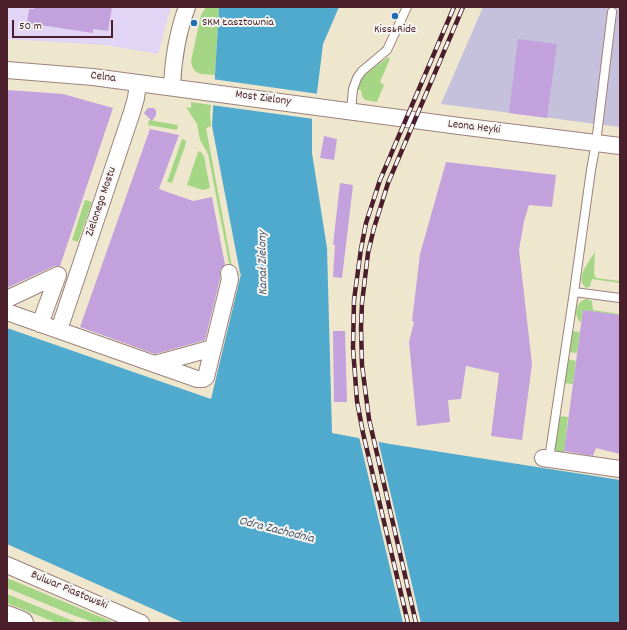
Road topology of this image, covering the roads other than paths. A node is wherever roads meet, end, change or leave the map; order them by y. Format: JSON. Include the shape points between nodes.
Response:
{"nodes":[{"id":1,"x":187,"y":7,"type":"edge"},
{"id":2,"x":407,"y":7,"type":"edge"},
{"id":3,"x":612,"y":12,"type":"dead end"},
{"id":4,"x":7,"y":70,"type":"edge"},
{"id":5,"x":138,"y":83,"type":"junction"},
{"id":6,"x":172,"y":87,"type":"junction"},
{"id":7,"x":198,"y":91,"type":"joint"},
{"id":8,"x":328,"y":108,"type":"joint"},
{"id":9,"x":351,"y":111,"type":"junction"},
{"id":10,"x":596,"y":143,"type":"junction"},
{"id":11,"x":620,"y":146,"type":"edge"},
{"id":12,"x":229,"y":273,"type":"dead end"},
{"id":13,"x":574,"y":292,"type":"junction"},
{"id":14,"x":620,"y":298,"type":"edge"},
{"id":15,"x":7,"y":299,"type":"edge"},
{"id":16,"x":7,"y":312,"type":"edge"},
{"id":17,"x":62,"y":321,"type":"dead end"},
{"id":18,"x":40,"y":324,"type":"junction"},
{"id":19,"x":213,"y":348,"type":"junction"},
{"id":20,"x":155,"y":364,"type":"junction"},
{"id":21,"x":546,"y":458,"type":"joint"},
{"id":22,"x":620,"y":469,"type":"edge"},
{"id":23,"x":7,"y":565,"type":"edge"},
{"id":24,"x":7,"y":617,"type":"edge"},
{"id":25,"x":136,"y":621,"type":"edge"},
{"id":26,"x":22,"y":623,"type":"edge"}],
"edges":[{"from":1,"to":6,"type":"street","via":[[173,68]]},
{"from":2,"to":9,"type":"lane","via":[[389,47],[357,78]]},
{"from":3,"to":10,"type":"lane"},
{"from":4,"to":5,"type":"street","name":"Celna"},
{"from":5,"to":6,"type":"street","name":"Celna"},
{"from":5,"to":17,"type":"street","name":"Zielonego Mostu","via":[[136,100]]},
{"from":6,"to":7,"type":"street","name":"Celna"},
{"from":7,"to":8,"type":"street","name":"Most Zielony"},
{"from":8,"to":9,"type":"street","name":"Leona Heyki"},
{"from":9,"to":10,"type":"street","name":"Leona Heyki"},
{"from":10,"to":11,"type":"street","name":"Leona Heyki"},
{"from":10,"to":13,"type":"lane"},
{"from":12,"to":19,"type":"street","via":[[230,279]]},
{"from":13,"to":14,"type":"lane"},
{"from":13,"to":21,"type":"lane"},
{"from":15,"to":18,"type":"street","via":[[58,275]]},
{"from":16,"to":18,"type":"street"},
{"from":18,"to":20,"type":"street"},
{"from":19,"to":20,"type":"street"},
{"from":19,"to":20,"type":"street","via":[[203,379]]},
{"from":21,"to":22,"type":"street"},
{"from":23,"to":25,"type":"street","name":"Bulwar Piastowski"},
{"from":24,"to":26,"type":"street"}]}
